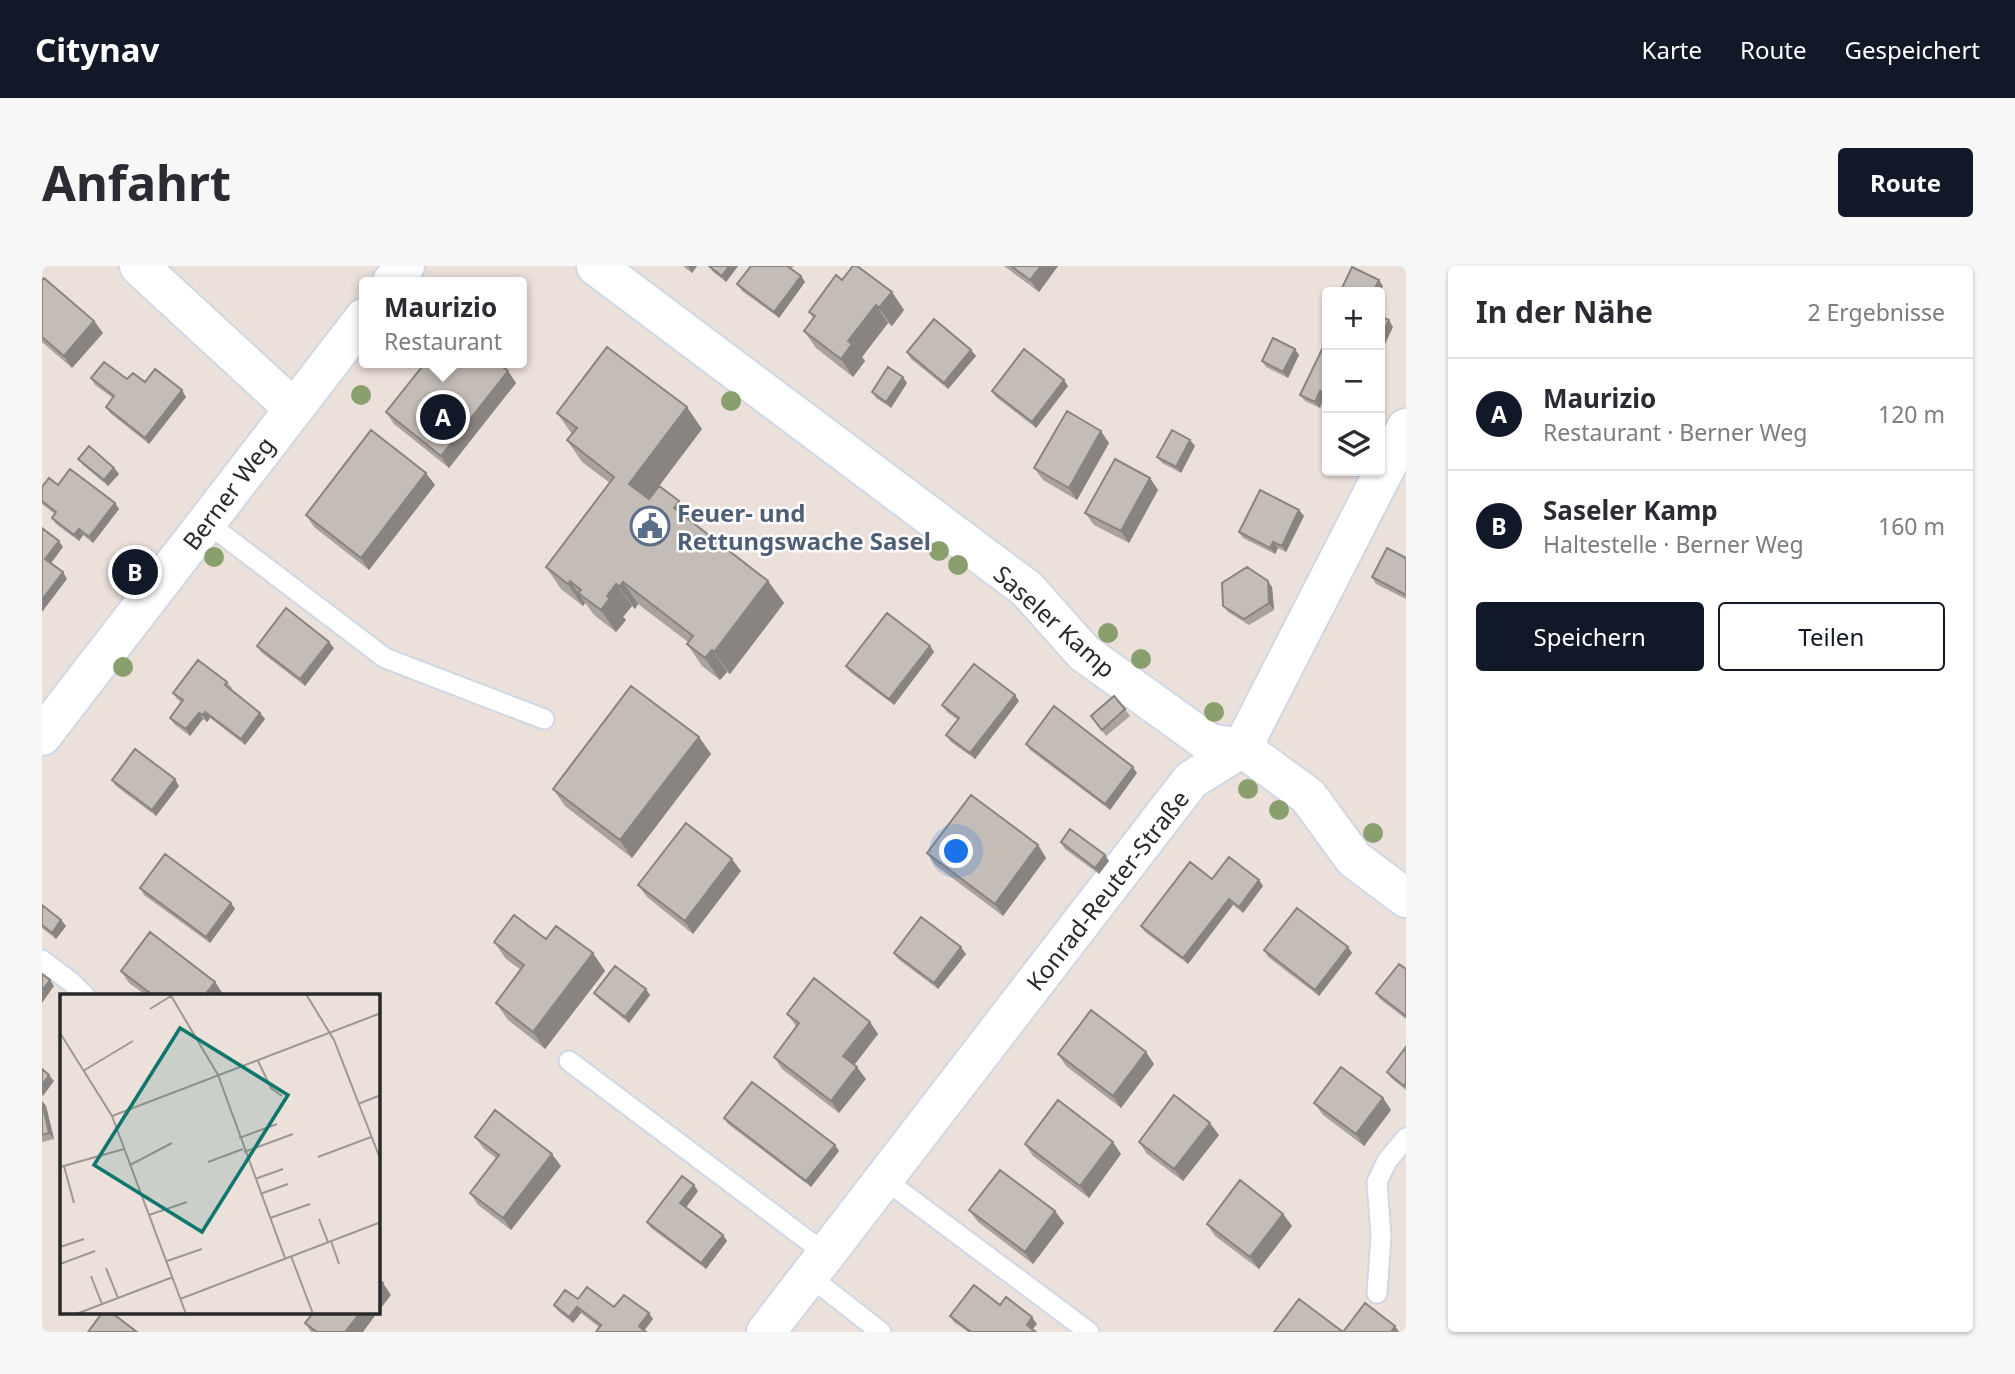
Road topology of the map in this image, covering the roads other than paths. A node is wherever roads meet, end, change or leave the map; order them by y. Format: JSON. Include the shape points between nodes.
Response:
{"nodes":[{"id":1,"x":139,"y":266,"type":"edge"},
{"id":2,"x":596,"y":266,"type":"edge"},
{"id":3,"x":359,"y":324,"type":"edge"},
{"id":4,"x":293,"y":408,"type":"junction"},
{"id":5,"x":1406,"y":428,"type":"edge"},
{"id":6,"x":205,"y":522,"type":"junction"},
{"id":7,"x":544,"y":719,"type":"dead end"},
{"id":8,"x":42,"y":736,"type":"edge"},
{"id":9,"x":1242,"y":748,"type":"junction"},
{"id":10,"x":1406,"y":898,"type":"edge"},
{"id":11,"x":42,"y":960,"type":"edge"},
{"id":12,"x":83,"y":994,"type":"edge"},
{"id":13,"x":569,"y":1060,"type":"dead end"},
{"id":14,"x":1406,"y":1138,"type":"edge"},
{"id":15,"x":884,"y":1179,"type":"junction"},
{"id":16,"x":818,"y":1265,"type":"junction"},
{"id":17,"x":1377,"y":1293,"type":"dead end"},
{"id":18,"x":766,"y":1332,"type":"edge"},
{"id":19,"x":881,"y":1332,"type":"edge"},
{"id":20,"x":1089,"y":1332,"type":"edge"}],
"edges":[{"from":1,"to":4,"type":"street"},
{"from":2,"to":9,"type":"street","name":"Saseler Kamp","via":[[1027,589],[1084,653],[1209,743]]},
{"from":3,"to":4,"type":"street","name":"Berner Weg"},
{"from":4,"to":6,"type":"street","name":"Berner Weg"},
{"from":5,"to":9,"type":"street"},
{"from":6,"to":7,"type":"lane","via":[[385,658]]},
{"from":6,"to":8,"type":"street","name":"Berner Weg"},
{"from":9,"to":10,"type":"street","name":"Saseler Kamp","via":[[1308,796],[1354,859]]},
{"from":9,"to":15,"type":"street","name":"Konrad-Reuter-Straße","via":[[1191,780]]},
{"from":11,"to":12,"type":"lane"},
{"from":13,"to":16,"type":"lane"},
{"from":14,"to":17,"type":"lane","via":[[1377,1182],[1381,1236]]},
{"from":15,"to":16,"type":"street","name":"Konrad-Reuter-Straße"},
{"from":15,"to":20,"type":"lane"},
{"from":16,"to":18,"type":"street","name":"Konrad-Reuter-Straße"},
{"from":16,"to":19,"type":"lane"}]}
